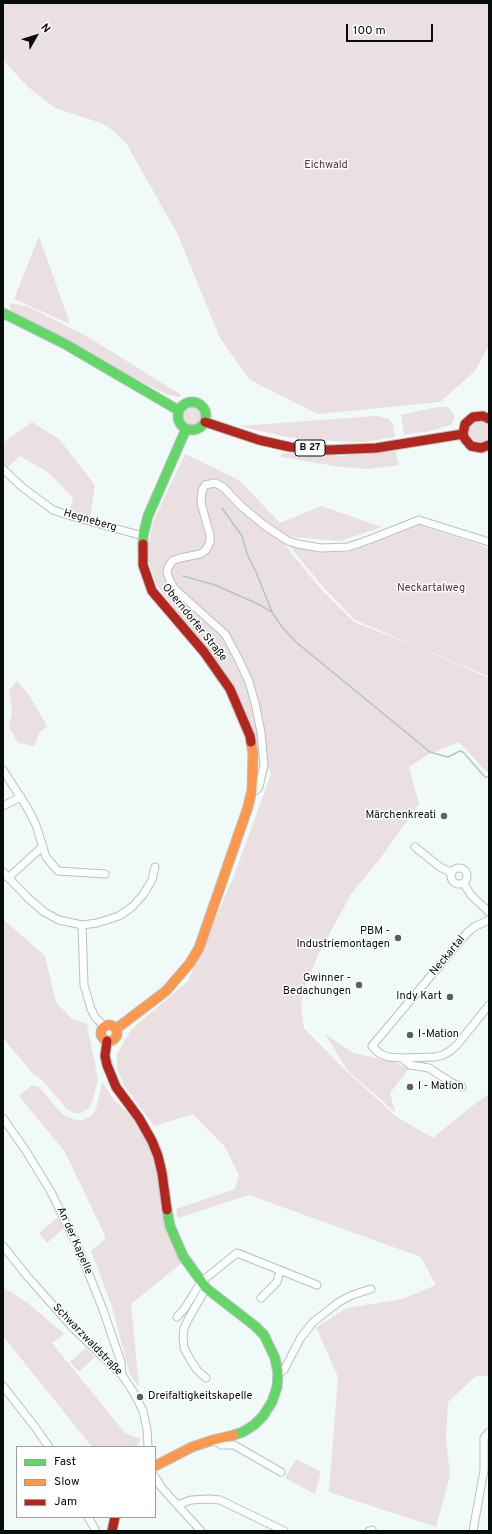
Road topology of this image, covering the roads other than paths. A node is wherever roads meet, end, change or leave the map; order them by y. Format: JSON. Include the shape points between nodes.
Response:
{"nodes":[{"id":1,"x":3,"y":313,"type":"edge"},
{"id":2,"x":178,"y":410,"type":"junction"},
{"id":3,"x":489,"y":419,"type":"edge"},
{"id":4,"x":205,"y":422,"type":"junction"},
{"id":5,"x":186,"y":429,"type":"junction"},
{"id":6,"x":463,"y":434,"type":"junction"},
{"id":7,"x":489,"y":445,"type":"edge"},
{"id":8,"x":3,"y":469,"type":"edge"},
{"id":9,"x":143,"y":536,"type":"junction"},
{"id":10,"x":489,"y":542,"type":"edge"},
{"id":11,"x":3,"y":770,"type":"edge"},
{"id":12,"x":252,"y":790,"type":"junction"},
{"id":13,"x":21,"y":797,"type":"junction"},
{"id":14,"x":3,"y":806,"type":"edge"},
{"id":15,"x":43,"y":846,"type":"junction"},
{"id":16,"x":415,"y":848,"type":"dead end"},
{"id":17,"x":155,"y":867,"type":"dead end"},
{"id":18,"x":452,"y":873,"type":"junction"},
{"id":19,"x":105,"y":874,"type":"dead end"},
{"id":20,"x":5,"y":875,"type":"edge"},
{"id":21,"x":464,"y":884,"type":"junction"},
{"id":22,"x":489,"y":912,"type":"edge"},
{"id":23,"x":489,"y":920,"type":"edge"},
{"id":24,"x":82,"y":925,"type":"junction"},
{"id":25,"x":489,"y":1004,"type":"edge"},
{"id":26,"x":104,"y":1026,"type":"junction"},
{"id":27,"x":116,"y":1029,"type":"junction"},
{"id":28,"x":107,"y":1041,"type":"junction"},
{"id":29,"x":402,"y":1058,"type":"junction"},
{"id":30,"x":462,"y":1087,"type":"dead end"},
{"id":31,"x":3,"y":1118,"type":"edge"},
{"id":32,"x":3,"y":1246,"type":"edge"},
{"id":33,"x":280,"y":1271,"type":"junction"},
{"id":34,"x":204,"y":1285,"type":"junction"},
{"id":35,"x":317,"y":1285,"type":"dead end"},
{"id":36,"x":372,"y":1289,"type":"dead end"},
{"id":37,"x":261,"y":1298,"type":"dead end"},
{"id":38,"x":176,"y":1317,"type":"dead end"},
{"id":39,"x":278,"y":1373,"type":"junction"},
{"id":40,"x":122,"y":1375,"type":"junction"},
{"id":41,"x":206,"y":1378,"type":"dead end"},
{"id":42,"x":3,"y":1386,"type":"edge"},
{"id":43,"x":489,"y":1432,"type":"edge"},
{"id":44,"x":213,"y":1440,"type":"junction"},
{"id":45,"x":48,"y":1446,"type":"edge"},
{"id":46,"x":148,"y":1446,"type":"edge"},
{"id":47,"x":156,"y":1465,"type":"edge"},
{"id":48,"x":487,"y":1471,"type":"edge"},
{"id":49,"x":281,"y":1472,"type":"dead end"},
{"id":50,"x":156,"y":1479,"type":"edge"},
{"id":51,"x":177,"y":1505,"type":"junction"},
{"id":52,"x":89,"y":1518,"type":"edge"},
{"id":53,"x":115,"y":1518,"type":"edge"},
{"id":54,"x":96,"y":1531,"type":"edge"},
{"id":55,"x":112,"y":1531,"type":"edge"},
{"id":56,"x":201,"y":1531,"type":"edge"},
{"id":57,"x":284,"y":1531,"type":"edge"},
{"id":58,"x":473,"y":1531,"type":"edge"}],
"edges":[{"from":1,"to":2,"type":"street","via":[[65,344]]},
{"from":2,"to":4,"type":"street","via":[[184,403],[198,402],[206,413]]},
{"from":2,"to":5,"type":"street","via":[[179,421]]},
{"from":3,"to":6,"type":"street","via":[[483,416],[473,417],[466,424]]},
{"from":4,"to":5,"type":"street","via":[[197,429]]},
{"from":4,"to":6,"type":"street","number":"B 27","via":[[259,440],[328,450],[376,448]]},
{"from":5,"to":9,"type":"street","name":"Oberndorfer Straße","via":[[148,516]]},
{"from":6,"to":7,"type":"street","via":[[471,446],[481,448]]},
{"from":8,"to":9,"type":"street","name":"Hegneberg","via":[[53,510]]},
{"from":9,"to":12,"type":"street","name":"Oberndorfer Straße","via":[[143,565],[152,591],[214,666],[230,689],[245,722],[253,754]]},
{"from":10,"to":12,"type":"street","via":[[419,520],[348,547],[321,548],[298,544],[288,541],[264,525],[223,487],[215,483],[205,485],[201,503],[210,542],[206,550],[200,554],[172,562],[167,573],[175,589],[225,634],[249,682],[261,732],[264,764],[259,788]]},
{"from":11,"to":13,"type":"street"},
{"from":12,"to":27,"type":"street","name":"Oberndorfer Straße","via":[[199,948],[172,985]]},
{"from":13,"to":14,"type":"street"},
{"from":13,"to":15,"type":"street","via":[[36,825]]},
{"from":15,"to":19,"type":"street","via":[[46,857],[58,871]]},
{"from":15,"to":20,"type":"street"},
{"from":16,"to":18,"type":"street"},
{"from":17,"to":24,"type":"street","via":[[152,880],[132,908],[119,916]]},
{"from":18,"to":21,"type":"street","via":[[451,878],[454,882],[458,885]]},
{"from":18,"to":21,"type":"street","via":[[458,868],[466,871],[468,878]]},
{"from":20,"to":24,"type":"street","via":[[44,912],[59,920]]},
{"from":21,"to":22,"type":"street","via":[[471,896]]},
{"from":23,"to":29,"type":"street","name":"Neckartal","via":[[466,934],[372,1046],[379,1053]]},
{"from":24,"to":26,"type":"street","via":[[84,985],[91,1009]]},
{"from":25,"to":29,"type":"street","name":"Neckartal","via":[[450,1051],[435,1057]]},
{"from":26,"to":27,"type":"street","via":[[112,1025]]},
{"from":26,"to":28,"type":"street","via":[[101,1033]]},
{"from":27,"to":28,"type":"street","name":"Oberndorfer Straße","via":[[118,1034],[115,1039]]},
{"from":28,"to":34,"type":"street","via":[[107,1065],[116,1087],[152,1141],[162,1174],[170,1226],[183,1256]]},
{"from":29,"to":30,"type":"street","name":"Neckartal","via":[[410,1065],[429,1068]]},
{"from":31,"to":40,"type":"street","name":"An der Kapelle","via":[[51,1192],[77,1246],[102,1307],[121,1362]]},
{"from":32,"to":40,"type":"street","name":"Schwarzwaldstraße","via":[[73,1328]]},
{"from":33,"to":34,"type":"street","via":[[237,1253]]},
{"from":33,"to":35,"type":"street"},
{"from":33,"to":37,"type":"street","via":[[276,1282]]},
{"from":34,"to":38,"type":"street"},
{"from":34,"to":39,"type":"street","via":[[264,1335],[275,1358]]},
{"from":34,"to":41,"type":"street","via":[[184,1328],[183,1337],[184,1348],[190,1359]]},
{"from":36,"to":39,"type":"street","via":[[338,1302],[313,1322],[300,1339],[284,1370]]},
{"from":39,"to":44,"type":"street","via":[[272,1402],[263,1416],[243,1432]]},
{"from":40,"to":46,"type":"street","name":"Schwarzwaldstraße","via":[[143,1411]]},
{"from":42,"to":45,"type":"street"},
{"from":43,"to":48,"type":"street","via":[[484,1438]]},
{"from":44,"to":47,"type":"street","via":[[192,1447]]},
{"from":44,"to":49,"type":"street","via":[[221,1445],[234,1445]]},
{"from":48,"to":58,"type":"street"},
{"from":50,"to":51,"type":"street"},
{"from":51,"to":56,"type":"street"},
{"from":51,"to":57,"type":"street","via":[[191,1500],[220,1500]]},
{"from":52,"to":54,"type":"street"},
{"from":53,"to":55,"type":"street"}]}
